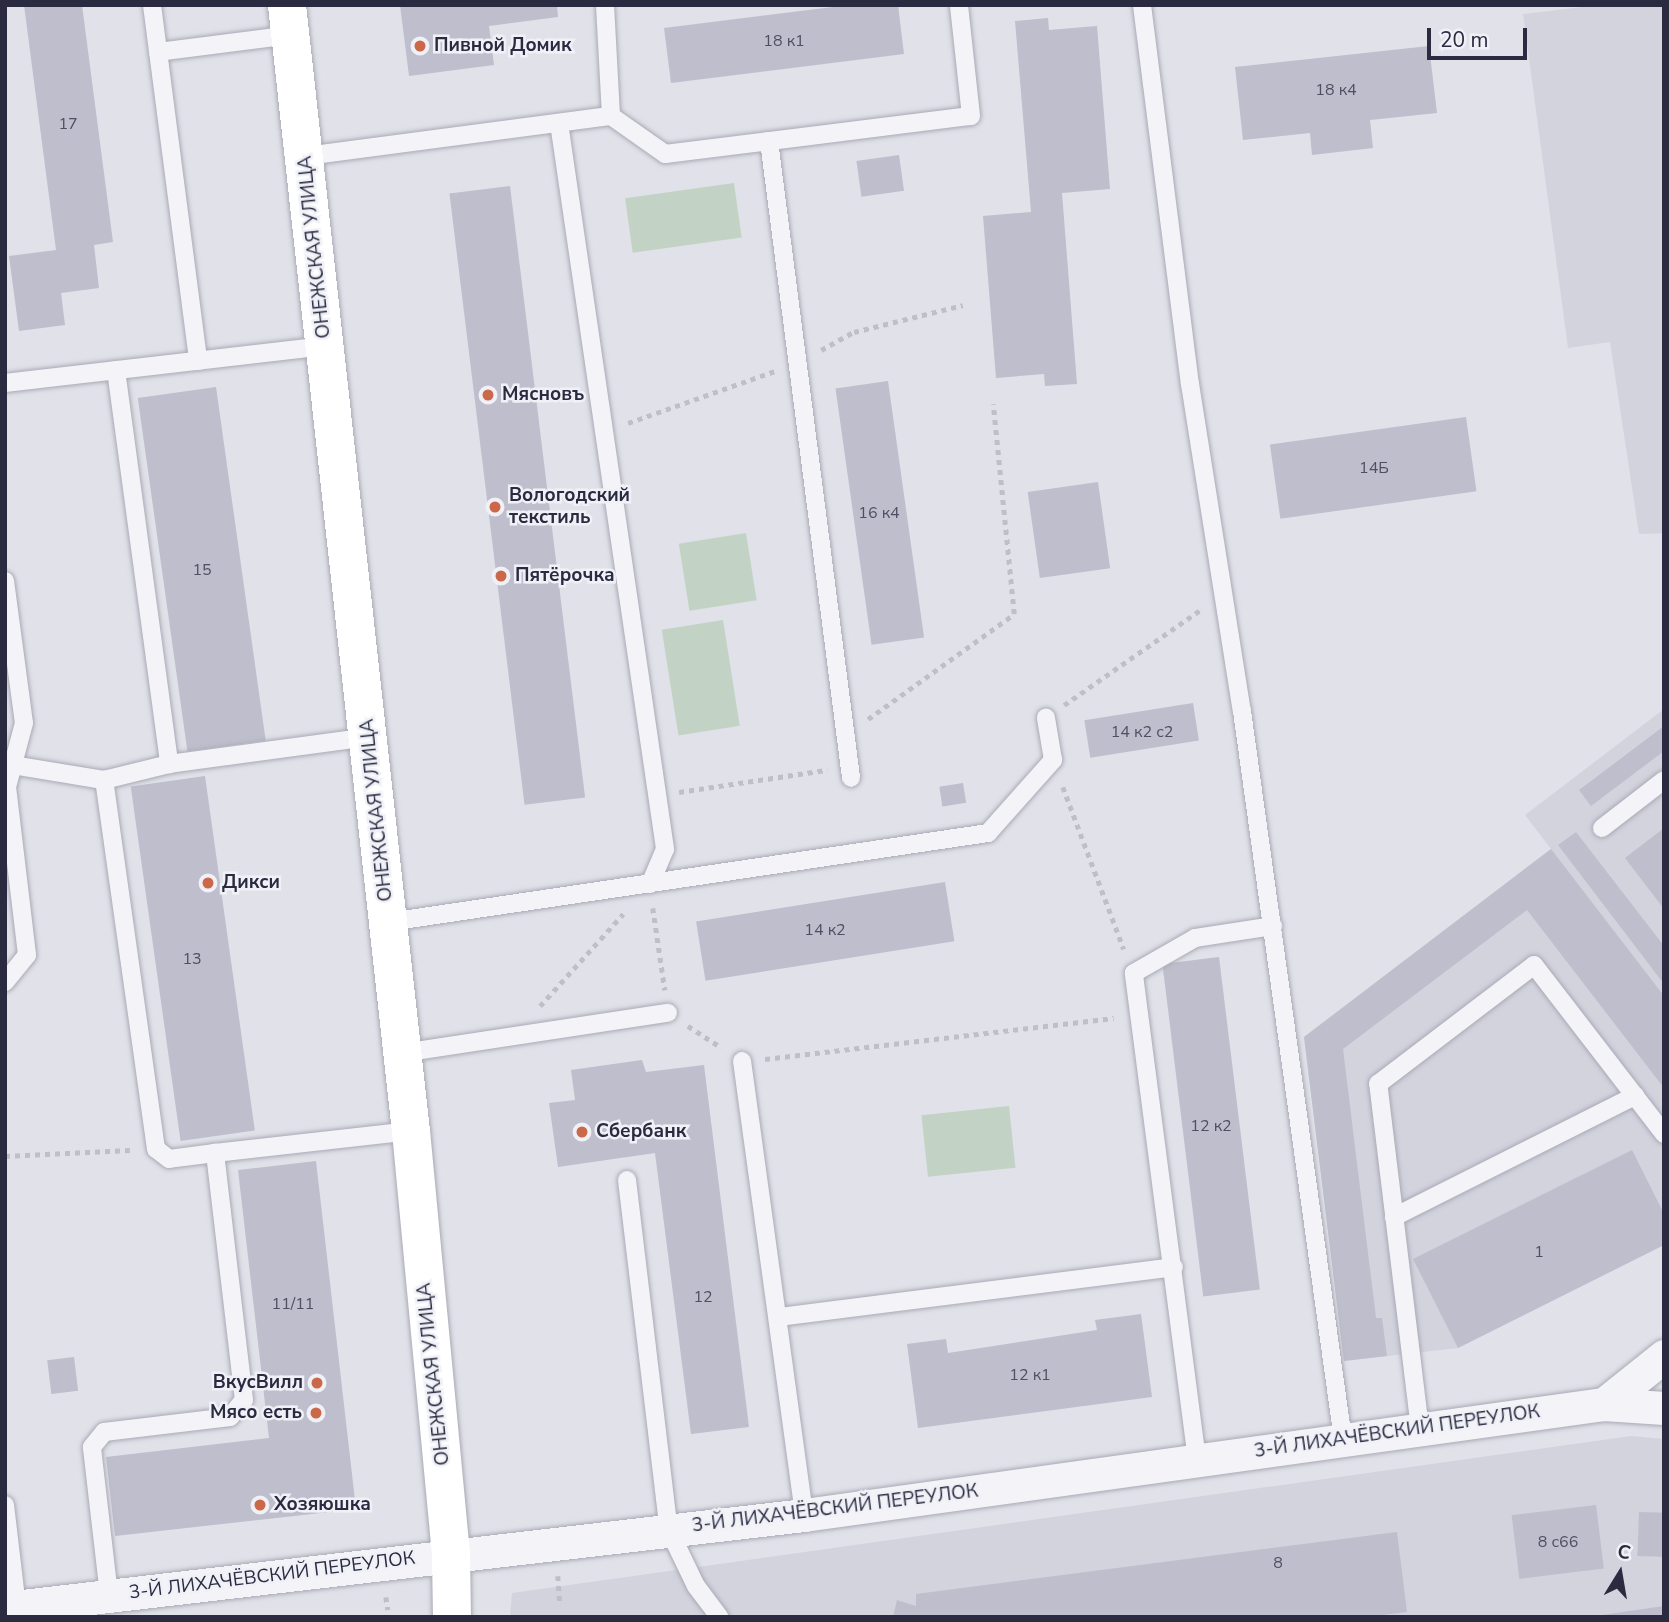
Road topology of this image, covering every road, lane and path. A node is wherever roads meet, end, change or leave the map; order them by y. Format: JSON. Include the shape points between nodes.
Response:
{"nodes":[{"id":1,"x":152,"y":5,"type":"edge"},
{"id":2,"x":605,"y":5,"type":"edge"},
{"id":3,"x":959,"y":5,"type":"edge"},
{"id":4,"x":1142,"y":5,"type":"edge"},
{"id":5,"x":289,"y":20,"type":"edge"},
{"id":6,"x":158,"y":52,"type":"junction"},
{"id":7,"x":611,"y":116,"type":"junction"},
{"id":8,"x":559,"y":124,"type":"junction"},
{"id":9,"x":769,"y":141,"type":"junction"},
{"id":10,"x":306,"y":156,"type":"junction"},
{"id":11,"x":963,"y":305,"type":"dead end"},
{"id":12,"x":326,"y":346,"type":"junction"},
{"id":13,"x":198,"y":360,"type":"junction"},
{"id":14,"x":795,"y":364,"type":"junction"},
{"id":15,"x":116,"y":370,"type":"junction"},
{"id":16,"x":5,"y":383,"type":"edge"},
{"id":17,"x":993,"y":404,"type":"dead end"},
{"id":18,"x":606,"y":431,"type":"junction"},
{"id":19,"x":5,"y":581,"type":"edge"},
{"id":20,"x":1223,"y":594,"type":"junction"},
{"id":21,"x":1046,"y":718,"type":"joint"},
{"id":22,"x":24,"y":723,"type":"junction"},
{"id":23,"x":5,"y":726,"type":"edge"},
{"id":24,"x":845,"y":735,"type":"junction"},
{"id":25,"x":368,"y":737,"type":"junction"},
{"id":26,"x":1053,"y":760,"type":"junction"},
{"id":27,"x":169,"y":764,"type":"junction"},
{"id":28,"x":13,"y":765,"type":"junction"},
{"id":29,"x":850,"y":772,"type":"joint"},
{"id":30,"x":104,"y":780,"type":"junction"},
{"id":31,"x":1664,"y":780,"type":"edge"},
{"id":32,"x":658,"y":796,"type":"junction"},
{"id":33,"x":1602,"y":828,"type":"dead end"},
{"id":34,"x":650,"y":884,"type":"junction"},
{"id":35,"x":389,"y":922,"type":"junction"},
{"id":36,"x":1273,"y":926,"type":"junction"},
{"id":37,"x":1133,"y":973,"type":"junction"},
{"id":38,"x":5,"y":982,"type":"edge"},
{"id":39,"x":668,"y":1013,"type":"junction"},
{"id":40,"x":1139,"y":1015,"type":"junction"},
{"id":41,"x":509,"y":1040,"type":"junction"},
{"id":42,"x":402,"y":1053,"type":"junction"},
{"id":43,"x":742,"y":1061,"type":"junction"},
{"id":44,"x":1635,"y":1096,"type":"junction"},
{"id":45,"x":411,"y":1131,"type":"junction"},
{"id":46,"x":1664,"y":1134,"type":"edge"},
{"id":47,"x":156,"y":1149,"type":"junction"},
{"id":48,"x":215,"y":1153,"type":"junction"},
{"id":49,"x":5,"y":1156,"type":"edge"},
{"id":50,"x":627,"y":1180,"type":"dead end"},
{"id":51,"x":1394,"y":1217,"type":"junction"},
{"id":52,"x":1174,"y":1267,"type":"junction"},
{"id":53,"x":779,"y":1317,"type":"junction"},
{"id":54,"x":1664,"y":1356,"type":"edge"},
{"id":55,"x":1604,"y":1404,"type":"junction"},
{"id":56,"x":1664,"y":1408,"type":"edge"},
{"id":57,"x":1420,"y":1429,"type":"junction"},
{"id":58,"x":1343,"y":1440,"type":"junction"},
{"id":59,"x":1197,"y":1460,"type":"junction"},
{"id":60,"x":5,"y":1505,"type":"edge"},
{"id":61,"x":804,"y":1515,"type":"junction"},
{"id":62,"x":669,"y":1530,"type":"junction"},
{"id":63,"x":451,"y":1555,"type":"junction"},
{"id":64,"x":109,"y":1595,"type":"junction"},
{"id":65,"x":11,"y":1607,"type":"edge"},
{"id":66,"x":452,"y":1617,"type":"edge"},
{"id":67,"x":719,"y":1617,"type":"edge"}],
"edges":[{"from":1,"to":6,"type":"lane"},
{"from":2,"to":7,"type":"lane"},
{"from":3,"to":9,"type":"lane","via":[[971,116]]},
{"from":4,"to":20,"type":"lane","via":[[1189,384]]},
{"from":5,"to":6,"type":"lane"},
{"from":5,"to":10,"type":"main road","name":"ОНЕЖСКАЯ УЛИЦА"},
{"from":6,"to":13,"type":"lane"},
{"from":7,"to":8,"type":"lane"},
{"from":7,"to":9,"type":"lane","via":[[665,154]]},
{"from":8,"to":10,"type":"lane"},
{"from":8,"to":18,"type":"lane"},
{"from":9,"to":14,"type":"lane"},
{"from":10,"to":12,"type":"main road","name":"ОНЕЖСКАЯ УЛИЦА"},
{"from":11,"to":14,"type":"path","via":[[854,332]]},
{"from":12,"to":13,"type":"lane"},
{"from":12,"to":25,"type":"main road","name":"ОНЕЖСКАЯ УЛИЦА"},
{"from":13,"to":15,"type":"lane"},
{"from":14,"to":18,"type":"path"},
{"from":14,"to":24,"type":"lane"},
{"from":15,"to":16,"type":"lane"},
{"from":15,"to":27,"type":"lane"},
{"from":17,"to":24,"type":"path","via":[[1014,614]]},
{"from":18,"to":32,"type":"lane"},
{"from":19,"to":22,"type":"lane"},
{"from":20,"to":21,"type":"path"},
{"from":20,"to":36,"type":"lane"},
{"from":21,"to":26,"type":"lane"},
{"from":22,"to":23,"type":"lane"},
{"from":22,"to":28,"type":"lane"},
{"from":24,"to":29,"type":"lane"},
{"from":25,"to":27,"type":"lane"},
{"from":25,"to":35,"type":"main road","name":"ОНЕЖСКАЯ УЛИЦА"},
{"from":26,"to":34,"type":"lane","via":[[988,833]]},
{"from":26,"to":37,"type":"path"},
{"from":27,"to":30,"type":"lane"},
{"from":28,"to":30,"type":"lane"},
{"from":28,"to":38,"type":"lane","via":[[7,787],[27,955]]},
{"from":29,"to":32,"type":"path"},
{"from":30,"to":47,"type":"lane"},
{"from":31,"to":33,"type":"lane"},
{"from":32,"to":34,"type":"lane","via":[[665,849]]},
{"from":34,"to":35,"type":"lane"},
{"from":34,"to":39,"type":"path"},
{"from":34,"to":41,"type":"path"},
{"from":35,"to":42,"type":"main road","name":"ОНЕЖСКАЯ УЛИЦА"},
{"from":36,"to":37,"type":"lane","via":[[1195,938]]},
{"from":36,"to":58,"type":"lane"},
{"from":37,"to":40,"type":"lane"},
{"from":39,"to":41,"type":"lane"},
{"from":39,"to":43,"type":"path"},
{"from":40,"to":43,"type":"path"},
{"from":40,"to":52,"type":"lane"},
{"from":41,"to":42,"type":"lane"},
{"from":42,"to":45,"type":"main road","name":"ОНЕЖСКАЯ УЛИЦА"},
{"from":43,"to":53,"type":"lane"},
{"from":44,"to":46,"type":"lane"},
{"from":44,"to":51,"type":"lane"},
{"from":44,"to":51,"type":"lane","via":[[1534,965],[1378,1084]]},
{"from":45,"to":48,"type":"lane"},
{"from":45,"to":63,"type":"main road","name":"ОНЕЖСКАЯ УЛИЦА"},
{"from":47,"to":48,"type":"lane","via":[[169,1159]]},
{"from":47,"to":49,"type":"path"},
{"from":48,"to":64,"type":"lane","via":[[244,1400],[230,1417],[104,1432],[92,1447]]},
{"from":50,"to":62,"type":"lane"},
{"from":51,"to":57,"type":"lane"},
{"from":52,"to":53,"type":"lane"},
{"from":52,"to":59,"type":"lane"},
{"from":53,"to":61,"type":"lane"},
{"from":54,"to":55,"type":"street"},
{"from":55,"to":56,"type":"street","name":"3-Й ЛИХАЧЁВСКИЙ ПЕРЕУЛОК"},
{"from":55,"to":57,"type":"street","name":"3-Й ЛИХАЧЁВСКИЙ ПЕРЕУЛОК"},
{"from":57,"to":58,"type":"street","name":"3-Й ЛИХАЧЁВСКИЙ ПЕРЕУЛОК"},
{"from":58,"to":59,"type":"street","name":"3-Й ЛИХАЧЁВСКИЙ ПЕРЕУЛОК"},
{"from":59,"to":61,"type":"street","name":"3-Й ЛИХАЧЁВСКИЙ ПЕРЕУЛОК"},
{"from":60,"to":65,"type":"lane"},
{"from":61,"to":62,"type":"street","name":"3-Й ЛИХАЧЁВСКИЙ ПЕРЕУЛОК"},
{"from":62,"to":63,"type":"street","name":"3-Й ЛИХАЧЁВСКИЙ ПЕРЕУЛОК"},
{"from":62,"to":67,"type":"lane","via":[[696,1586]]},
{"from":63,"to":64,"type":"street","name":"3-Й ЛИХАЧЁВСКИЙ ПЕРЕУЛОК"},
{"from":63,"to":66,"type":"main road","name":"ОНЕЖСКАЯ УЛИЦА"},
{"from":64,"to":65,"type":"street","name":"3-Й ЛИХАЧЁВСКИЙ ПЕРЕУЛОК"}]}
